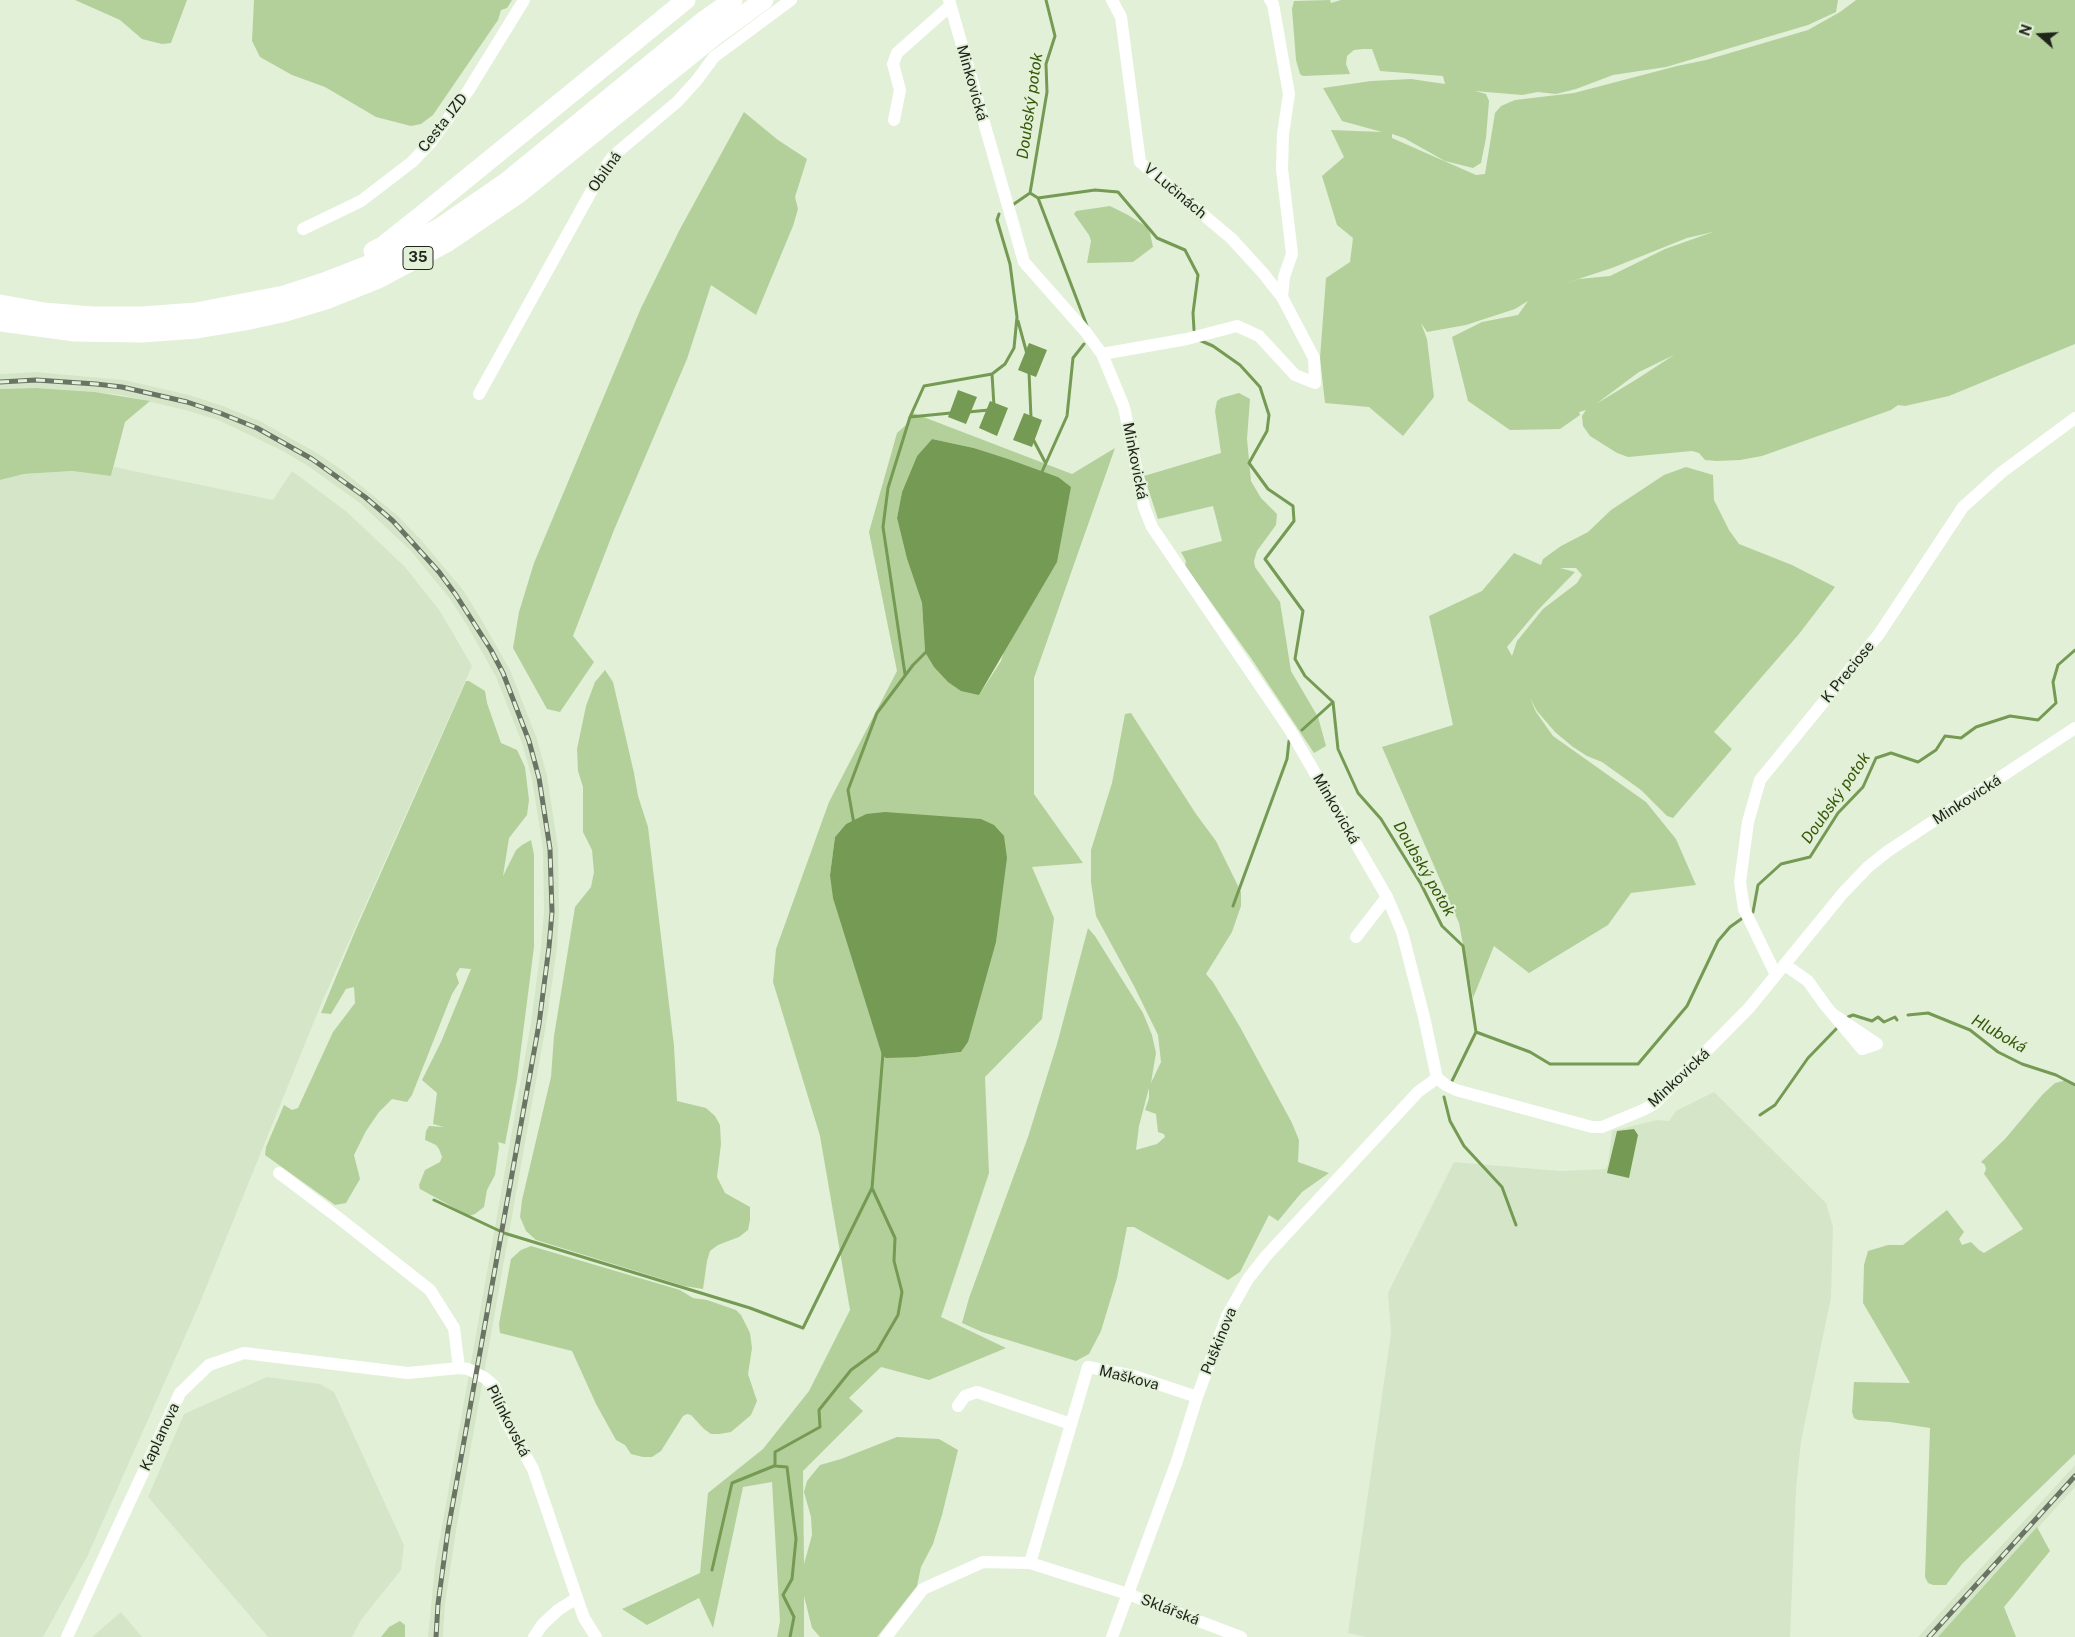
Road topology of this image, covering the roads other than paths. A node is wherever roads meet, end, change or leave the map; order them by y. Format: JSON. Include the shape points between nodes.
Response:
{"nodes":[{"id":1,"x":524,"y":0,"type":"edge"},
{"id":2,"x":686,"y":0,"type":"edge"},
{"id":3,"x":732,"y":0,"type":"edge"},
{"id":4,"x":764,"y":0,"type":"edge"},
{"id":5,"x":791,"y":0,"type":"edge"},
{"id":6,"x":1112,"y":0,"type":"edge"},
{"id":7,"x":1270,"y":0,"type":"edge"},
{"id":8,"x":949,"y":3,"type":"edge"},
{"id":9,"x":894,"y":120,"type":"dead end"},
{"id":10,"x":303,"y":230,"type":"dead end"},
{"id":11,"x":284,"y":295,"type":"junction"},
{"id":12,"x":1282,"y":297,"type":"junction"},
{"id":13,"x":0,"y":304,"type":"edge"},
{"id":14,"x":0,"y":322,"type":"edge"},
{"id":15,"x":1102,"y":354,"type":"junction"},
{"id":16,"x":479,"y":394,"type":"dead end"},
{"id":17,"x":2075,"y":418,"type":"edge"},
{"id":18,"x":2075,"y":728,"type":"edge"},
{"id":19,"x":1387,"y":897,"type":"junction"},
{"id":20,"x":1356,"y":938,"type":"dead end"},
{"id":21,"x":1785,"y":965,"type":"junction"},
{"id":22,"x":1776,"y":975,"type":"junction"},
{"id":23,"x":1834,"y":1015,"type":"dead end"},
{"id":24,"x":1437,"y":1078,"type":"junction"},
{"id":25,"x":279,"y":1173,"type":"dead end"},
{"id":26,"x":458,"y":1368,"type":"junction"},
{"id":27,"x":1197,"y":1397,"type":"junction"},
{"id":28,"x":958,"y":1406,"type":"dead end"},
{"id":29,"x":1071,"y":1424,"type":"junction"},
{"id":30,"x":1030,"y":1563,"type":"junction"},
{"id":31,"x":1128,"y":1594,"type":"junction"},
{"id":32,"x":577,"y":1598,"type":"junction"},
{"id":33,"x":67,"y":1637,"type":"edge"},
{"id":34,"x":534,"y":1637,"type":"edge"},
{"id":35,"x":596,"y":1637,"type":"edge"},
{"id":36,"x":886,"y":1637,"type":"edge"},
{"id":37,"x":1112,"y":1637,"type":"edge"},
{"id":38,"x":1240,"y":1637,"type":"edge"}],
"edges":[{"from":1,"to":10,"type":"street","name":"Cesta JZD","via":[[468,91],[431,142],[412,162],[361,201]]},
{"from":2,"to":11,"type":"highway","via":[[384,244]]},
{"from":3,"to":11,"type":"highway","number":"35","via":[[513,176],[439,228],[370,264]]},
{"from":4,"to":14,"type":"highway","number":"35","via":[[516,195],[448,242],[376,280],[286,312],[197,329],[142,333],[75,332]]},
{"from":5,"to":16,"type":"street","name":"Obilná","via":[[721,51],[684,95],[608,163]]},
{"from":6,"to":12,"type":"street","name":"V Lučinách","via":[[1121,17],[1140,162],[1232,238]]},
{"from":7,"to":12,"type":"street","via":[[1289,94],[1282,169],[1292,254],[1284,277]]},
{"from":8,"to":9,"type":"street","via":[[897,53],[893,64],[900,90]]},
{"from":8,"to":15,"type":"street","name":"Minkovická","via":[[1024,262]]},
{"from":11,"to":13,"type":"highway","number":"35","via":[[196,312],[144,316],[92,316]]},
{"from":12,"to":15,"type":"street","name":"V Lučinách","via":[[1314,358],[1315,383],[1295,375],[1259,336],[1236,326],[1187,339]]},
{"from":15,"to":19,"type":"street","name":"Minkovická","via":[[1124,407],[1144,507],[1152,527],[1290,730]]},
{"from":17,"to":22,"type":"street","name":"K Preciose","via":[[2002,472],[1963,507],[1879,634],[1760,780],[1748,822],[1740,882],[1744,909]]},
{"from":18,"to":21,"type":"street","name":"Minkovická","via":[[1877,860],[1843,893]]},
{"from":19,"to":20,"type":"street"},
{"from":19,"to":24,"type":"street","name":"Minkovická","via":[[1402,932]]},
{"from":21,"to":22,"type":"street","name":"Minkovická"},
{"from":21,"to":23,"type":"street","via":[[1808,981]]},
{"from":22,"to":24,"type":"street","name":"Minkovická","via":[[1749,1008],[1654,1104],[1602,1127],[1456,1090]]},
{"from":24,"to":27,"type":"street","name":"Puškinova","via":[[1418,1092],[1248,1279],[1226,1316]]},
{"from":25,"to":26,"type":"street","via":[[430,1290],[454,1328]]},
{"from":26,"to":32,"type":"street","name":"Pilínkovská","via":[[485,1378],[494,1386],[505,1419],[533,1468]]},
{"from":26,"to":33,"type":"street","name":"Kaplanova","via":[[408,1373],[244,1353],[210,1365],[180,1393]]},
{"from":27,"to":29,"type":"street","name":"Maškova","via":[[1134,1376],[1088,1367]]},
{"from":27,"to":31,"type":"street","name":"Puškinova"},
{"from":28,"to":29,"type":"street","via":[[965,1396],[977,1392]]},
{"from":29,"to":30,"type":"street","name":"Maškova"},
{"from":30,"to":31,"type":"street"},
{"from":30,"to":36,"type":"street","via":[[983,1562],[923,1589]]},
{"from":31,"to":37,"type":"street","name":"Puškinova"},
{"from":31,"to":38,"type":"street","name":"Sklářská"},
{"from":32,"to":34,"type":"street","via":[[558,1610]]},
{"from":32,"to":35,"type":"street","name":"Pilínkovská"}]}
